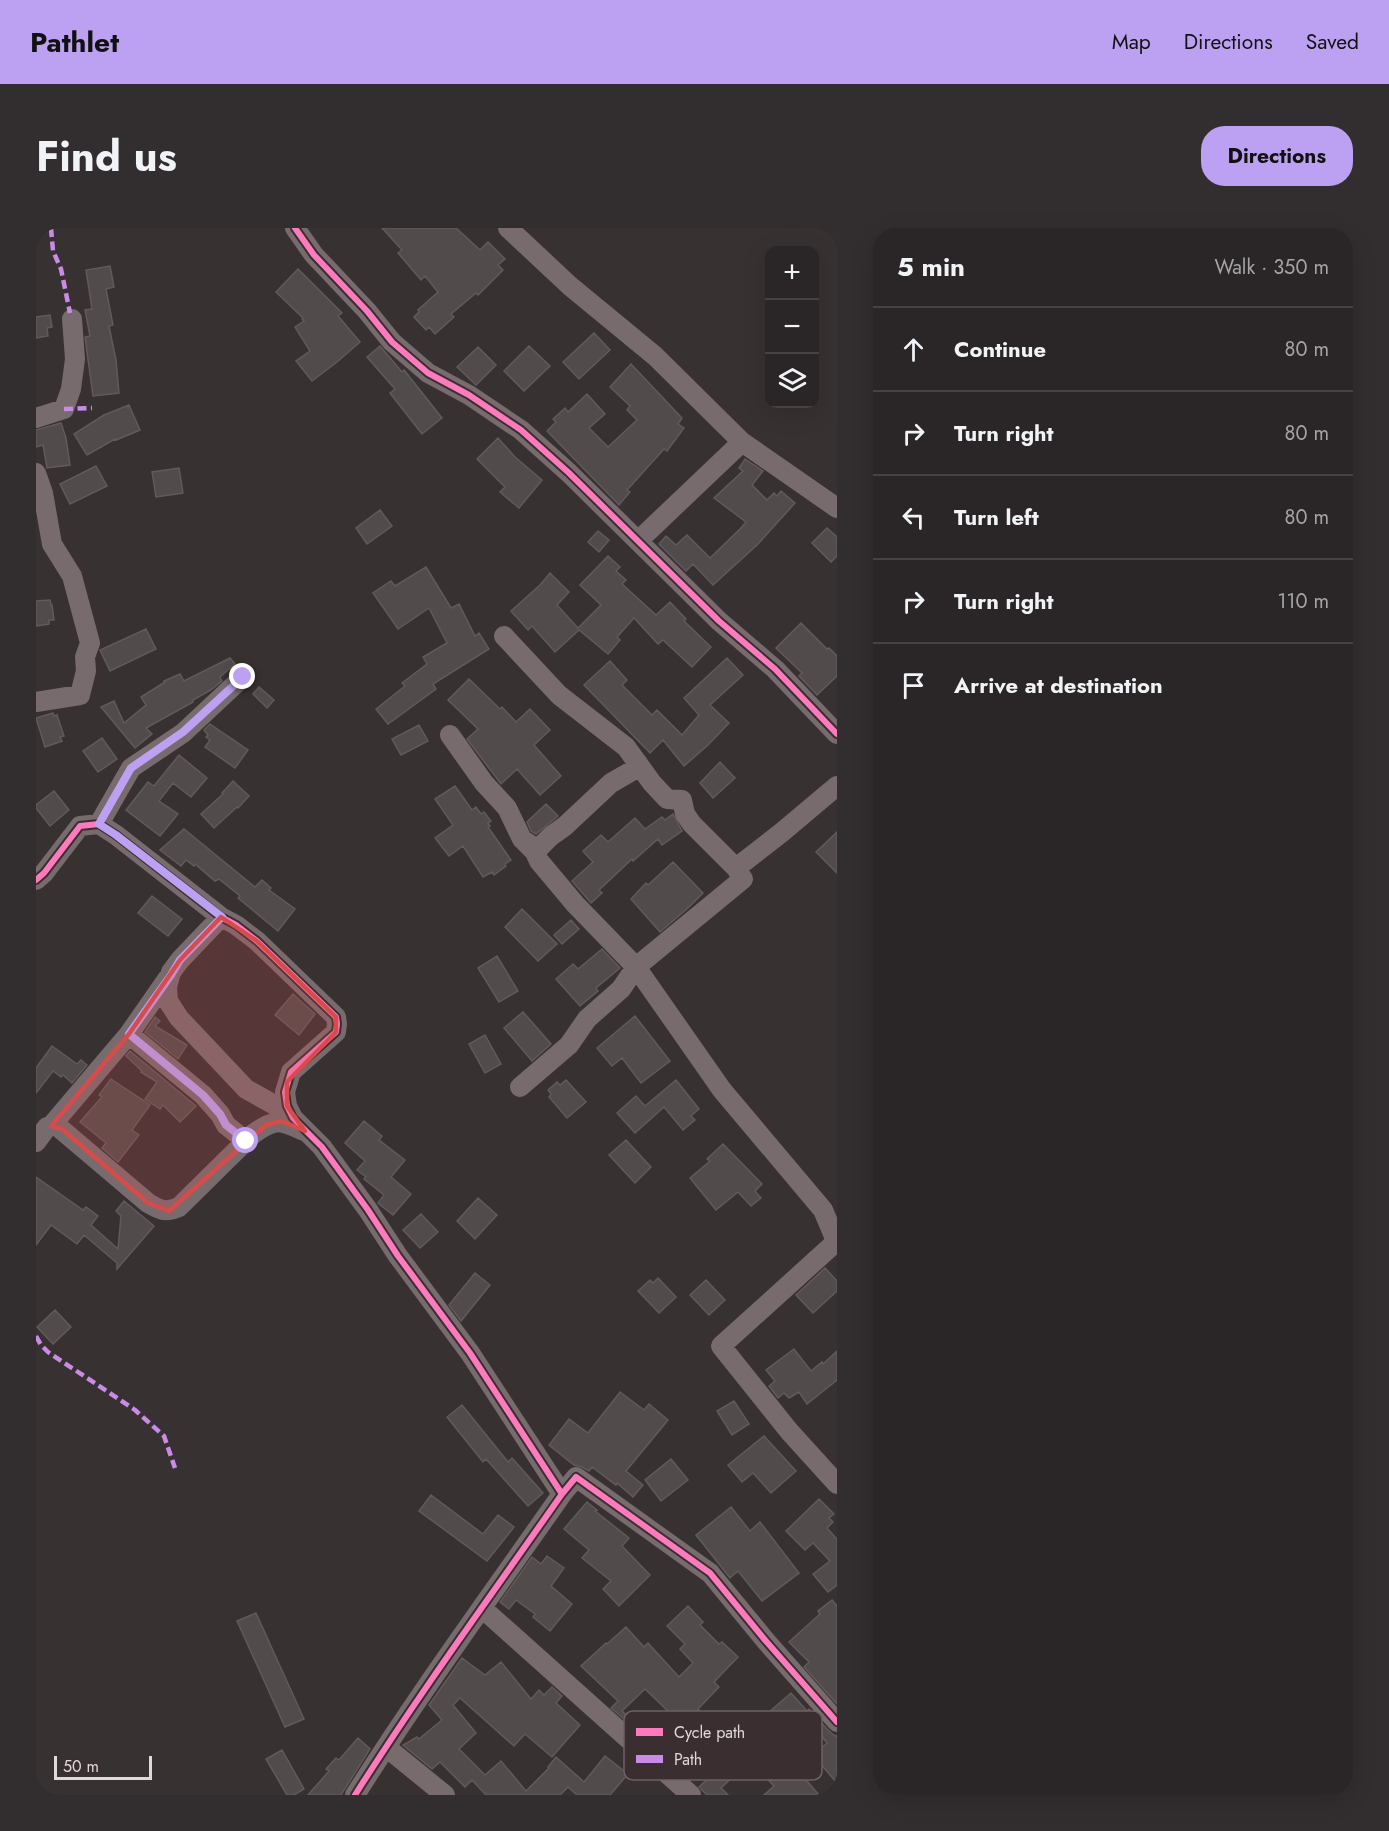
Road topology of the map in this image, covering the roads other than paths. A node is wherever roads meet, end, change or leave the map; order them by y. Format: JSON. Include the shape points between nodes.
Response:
{"nodes":[{"id":1,"x":295,"y":228,"type":"edge"},
{"id":2,"x":508,"y":228,"type":"edge"},
{"id":3,"x":72,"y":319,"type":"dead end"},
{"id":4,"x":36,"y":418,"type":"edge"},
{"id":5,"x":741,"y":442,"type":"junction"},
{"id":6,"x":36,"y":473,"type":"edge"},
{"id":7,"x":837,"y":508,"type":"edge"},
{"id":8,"x":638,"y":541,"type":"junction"},
{"id":9,"x":504,"y":636,"type":"dead end"},
{"id":10,"x":243,"y":677,"type":"dead end"},
{"id":11,"x":36,"y":702,"type":"edge"},
{"id":12,"x":837,"y":734,"type":"edge"},
{"id":13,"x":450,"y":735,"type":"dead end"},
{"id":14,"x":638,"y":763,"type":"junction"},
{"id":15,"x":837,"y":786,"type":"edge"},
{"id":16,"x":99,"y":824,"type":"junction"},
{"id":17,"x":522,"y":839,"type":"junction"},
{"id":18,"x":736,"y":868,"type":"junction"},
{"id":19,"x":36,"y":880,"type":"edge"},
{"id":20,"x":222,"y":917,"type":"junction"},
{"id":21,"x":636,"y":967,"type":"junction"},
{"id":22,"x":171,"y":975,"type":"junction"},
{"id":23,"x":129,"y":1034,"type":"junction"},
{"id":24,"x":520,"y":1087,"type":"dead end"},
{"id":25,"x":299,"y":1125,"type":"junction"},
{"id":26,"x":51,"y":1126,"type":"junction"},
{"id":27,"x":246,"y":1141,"type":"junction"},
{"id":28,"x":36,"y":1142,"type":"edge"},
{"id":29,"x":833,"y":1217,"type":"edge"},
{"id":30,"x":837,"y":1242,"type":"edge"},
{"id":31,"x":837,"y":1484,"type":"edge"},
{"id":32,"x":562,"y":1494,"type":"junction"},
{"id":33,"x":482,"y":1608,"type":"junction"},
{"id":34,"x":837,"y":1722,"type":"edge"},
{"id":35,"x":624,"y":1735,"type":"edge"},
{"id":36,"x":386,"y":1747,"type":"junction"},
{"id":37,"x":674,"y":1780,"type":"edge"},
{"id":38,"x":355,"y":1795,"type":"edge"},
{"id":39,"x":445,"y":1795,"type":"edge"},
{"id":40,"x":691,"y":1795,"type":"edge"}],
"edges":[{"from":1,"to":8,"type":"street","via":[[314,255],[392,342],[428,373],[521,430]]},
{"from":2,"to":5,"type":"street","via":[[570,286],[655,356]]},
{"from":3,"to":4,"type":"street","via":[[75,359],[64,409]]},
{"from":5,"to":7,"type":"street"},
{"from":5,"to":8,"type":"street"},
{"from":6,"to":11,"type":"street","via":[[52,544],[72,576],[90,643],[80,695]]},
{"from":8,"to":12,"type":"street","via":[[719,621],[775,669]]},
{"from":9,"to":14,"type":"street","via":[[558,695],[626,747]]},
{"from":10,"to":16,"type":"street","via":[[183,732],[131,768]]},
{"from":13,"to":17,"type":"street","via":[[507,808]]},
{"from":14,"to":17,"type":"street","via":[[637,768],[611,783],[535,852]]},
{"from":14,"to":18,"type":"street","via":[[667,799],[682,800],[692,824]]},
{"from":15,"to":18,"type":"street"},
{"from":16,"to":19,"type":"street","via":[[80,826]]},
{"from":16,"to":20,"type":"street"},
{"from":17,"to":21,"type":"street","via":[[532,846],[538,861],[575,904]]},
{"from":18,"to":21,"type":"street","via":[[743,879]]},
{"from":20,"to":22,"type":"street","via":[[180,960]]},
{"from":20,"to":25,"type":"street","via":[[256,941],[336,1017],[336,1032],[291,1072],[287,1082],[287,1106]]},
{"from":21,"to":24,"type":"street","via":[[621,989],[587,1019],[569,1045]]},
{"from":21,"to":29,"type":"street","via":[[722,1090]]},
{"from":22,"to":23,"type":"street"},
{"from":22,"to":25,"type":"street","via":[[168,1001],[178,1018],[246,1089],[280,1108]]},
{"from":23,"to":26,"type":"street"},
{"from":23,"to":27,"type":"street","via":[[203,1095],[226,1125]]},
{"from":25,"to":27,"type":"street","via":[[282,1121],[266,1125]]},
{"from":25,"to":32,"type":"street","via":[[322,1147],[470,1353]]},
{"from":26,"to":27,"type":"street","via":[[62,1129],[148,1203],[169,1211],[178,1207]]},
{"from":26,"to":28,"type":"street"},
{"from":29,"to":30,"type":"street"},
{"from":30,"to":31,"type":"street","via":[[721,1346]]},
{"from":32,"to":33,"type":"street"},
{"from":32,"to":34,"type":"street","via":[[576,1477],[710,1573]]},
{"from":33,"to":35,"type":"street"},
{"from":33,"to":36,"type":"street"},
{"from":36,"to":38,"type":"street"},
{"from":36,"to":39,"type":"street"},
{"from":37,"to":40,"type":"street"}]}
